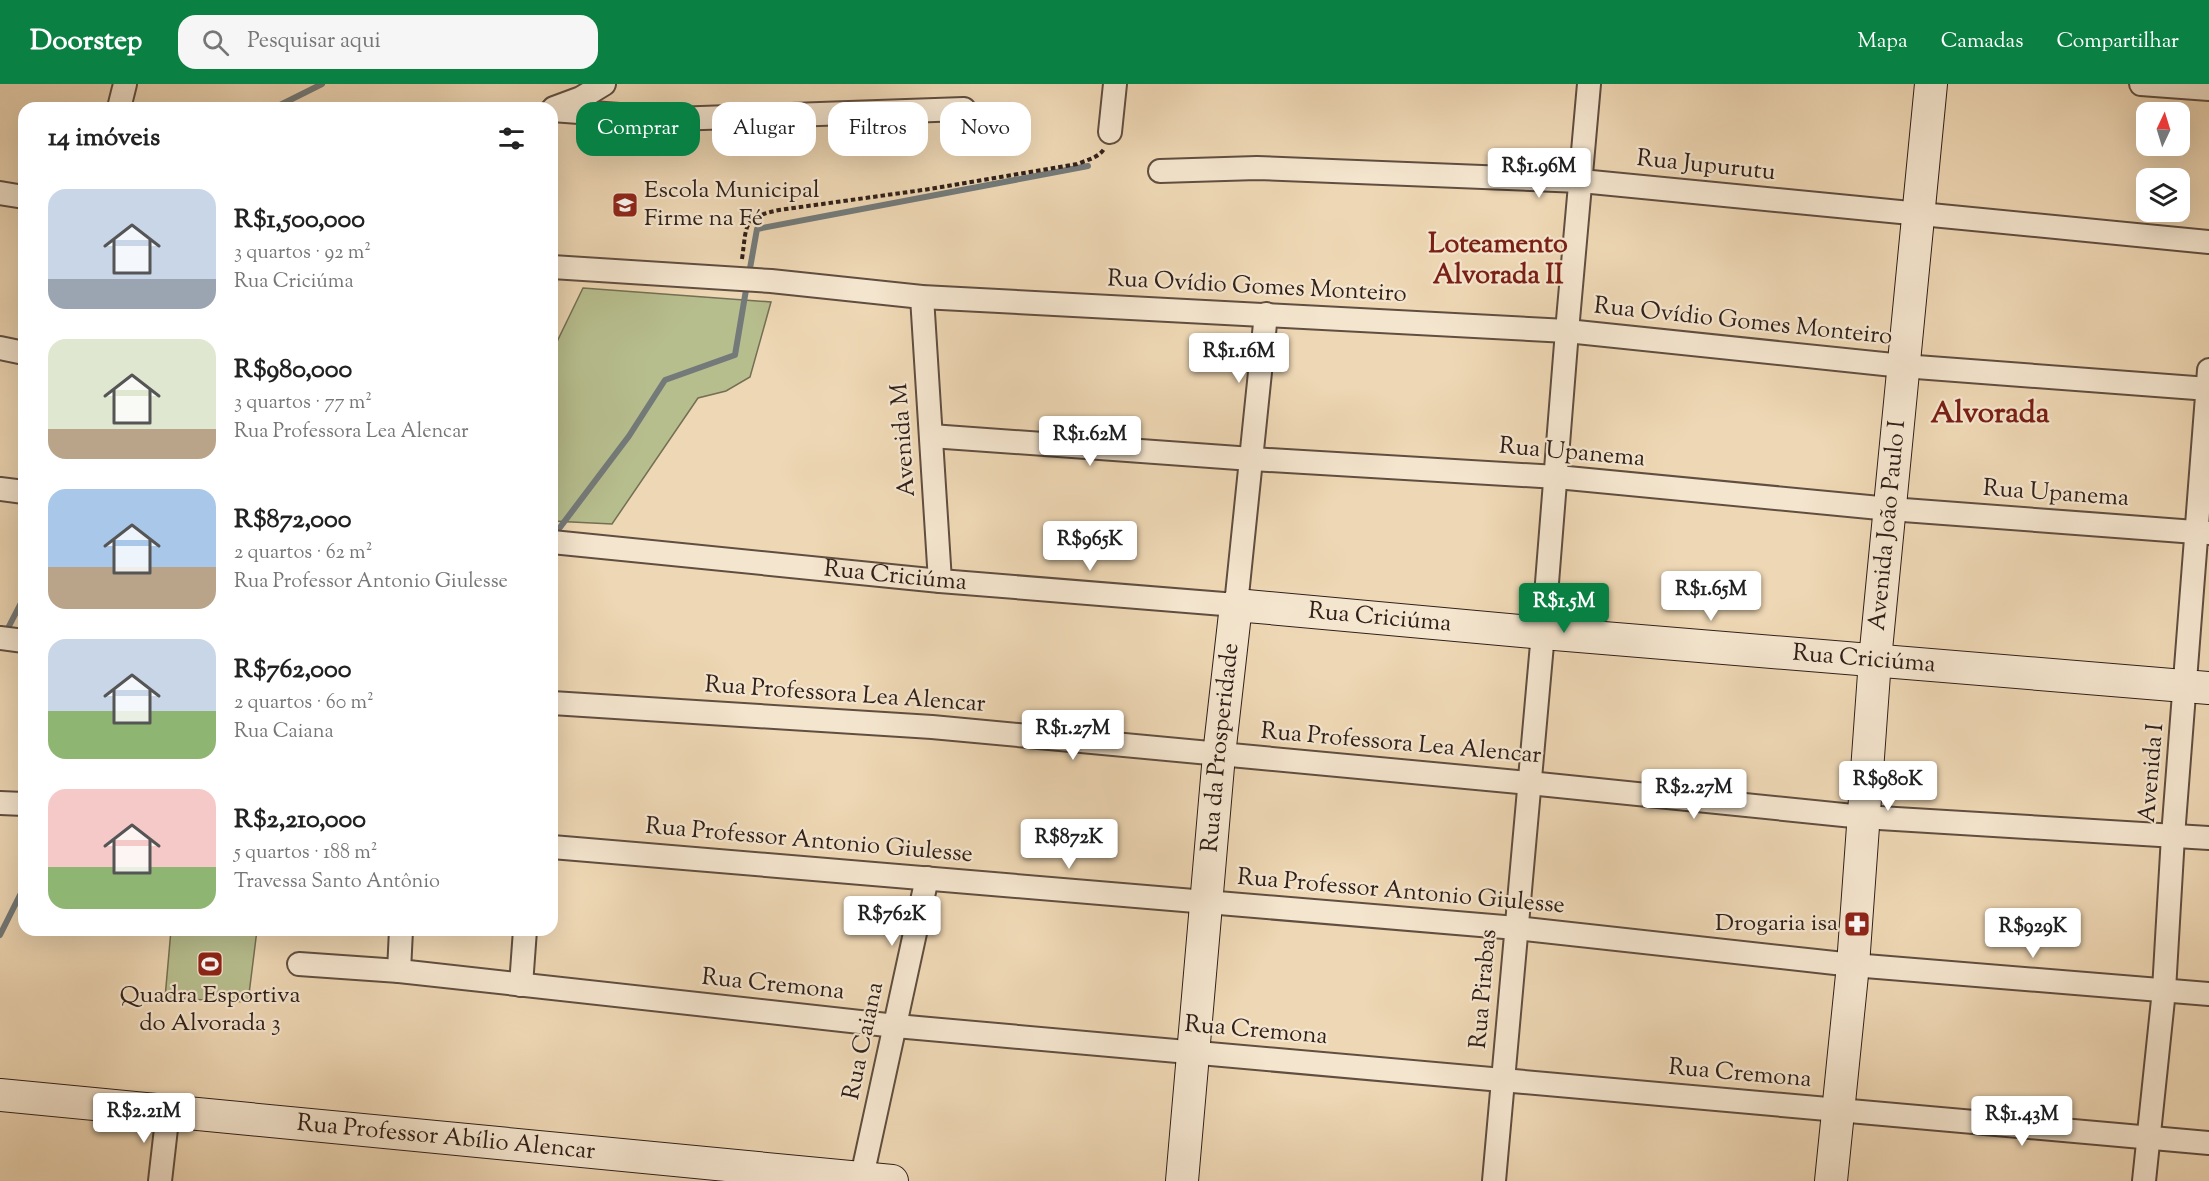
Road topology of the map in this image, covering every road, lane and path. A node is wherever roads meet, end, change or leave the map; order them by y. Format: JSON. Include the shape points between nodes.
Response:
{"nodes":[{"id":1,"x":125,"y":84,"type":"edge"},
{"id":2,"x":604,"y":84,"type":"edge"},
{"id":3,"x":1115,"y":84,"type":"edge"},
{"id":4,"x":1589,"y":84,"type":"edge"},
{"id":5,"x":1931,"y":84,"type":"edge"},
{"id":6,"x":2141,"y":84,"type":"edge"},
{"id":7,"x":2209,"y":89,"type":"edge"},
{"id":8,"x":120,"y":102,"type":"edge"},
{"id":9,"x":558,"y":108,"type":"edge"},
{"id":10,"x":558,"y":110,"type":"edge"},
{"id":11,"x":940,"y":110,"type":"edge"},
{"id":12,"x":1110,"y":132,"type":"joint"},
{"id":13,"x":1160,"y":171,"type":"dead end"},
{"id":14,"x":1581,"y":181,"type":"junction"},
{"id":15,"x":0,"y":193,"type":"edge"},
{"id":16,"x":18,"y":196,"type":"edge"},
{"id":17,"x":1918,"y":215,"type":"junction"},
{"id":18,"x":2209,"y":242,"type":"edge"},
{"id":19,"x":558,"y":267,"type":"edge"},
{"id":20,"x":741,"y":280,"type":"junction"},
{"id":21,"x":922,"y":297,"type":"junction"},
{"id":22,"x":1266,"y":314,"type":"junction"},
{"id":23,"x":1567,"y":331,"type":"junction"},
{"id":24,"x":0,"y":348,"type":"edge"},
{"id":25,"x":18,"y":352,"type":"edge"},
{"id":26,"x":1903,"y":366,"type":"junction"},
{"id":27,"x":2208,"y":383,"type":"edge"},
{"id":28,"x":931,"y":436,"type":"junction"},
{"id":29,"x":1252,"y":459,"type":"junction"},
{"id":30,"x":1557,"y":477,"type":"junction"},
{"id":31,"x":0,"y":489,"type":"edge"},
{"id":32,"x":18,"y":491,"type":"edge"},
{"id":33,"x":1890,"y":508,"type":"junction"},
{"id":34,"x":2203,"y":533,"type":"edge"},
{"id":35,"x":558,"y":543,"type":"edge"},
{"id":36,"x":940,"y":581,"type":"junction"},
{"id":37,"x":1236,"y":605,"type":"junction"},
{"id":38,"x":1544,"y":633,"type":"junction"},
{"id":39,"x":0,"y":638,"type":"edge"},
{"id":40,"x":18,"y":640,"type":"edge"},
{"id":41,"x":1875,"y":660,"type":"junction"},
{"id":42,"x":2198,"y":687,"type":"edge"},
{"id":43,"x":558,"y":703,"type":"edge"},
{"id":44,"x":1219,"y":755,"type":"junction"},
{"id":45,"x":1528,"y":783,"type":"junction"},
{"id":46,"x":0,"y":803,"type":"edge"},
{"id":47,"x":18,"y":804,"type":"edge"},
{"id":48,"x":1863,"y":817,"type":"junction"},
{"id":49,"x":2173,"y":836,"type":"junction"},
{"id":50,"x":2209,"y":838,"type":"edge"},
{"id":51,"x":558,"y":847,"type":"edge"},
{"id":52,"x":927,"y":878,"type":"junction"},
{"id":53,"x":1206,"y":902,"type":"junction"},
{"id":54,"x":1516,"y":928,"type":"junction"},
{"id":55,"x":401,"y":936,"type":"edge"},
{"id":56,"x":524,"y":936,"type":"edge"},
{"id":57,"x":299,"y":964,"type":"dead end"},
{"id":58,"x":1853,"y":965,"type":"junction"},
{"id":59,"x":399,"y":971,"type":"junction"},
{"id":60,"x":520,"y":985,"type":"junction"},
{"id":61,"x":2164,"y":990,"type":"junction"},
{"id":62,"x":2209,"y":994,"type":"edge"},
{"id":63,"x":896,"y":1026,"type":"junction"},
{"id":64,"x":1193,"y":1052,"type":"junction"},
{"id":65,"x":1503,"y":1079,"type":"junction"},
{"id":66,"x":0,"y":1095,"type":"edge"},
{"id":67,"x":1838,"y":1110,"type":"junction"},
{"id":68,"x":168,"y":1111,"type":"junction"},
{"id":69,"x":2148,"y":1138,"type":"junction"},
{"id":70,"x":2209,"y":1143,"type":"edge"},
{"id":71,"x":861,"y":1180,"type":"edge"},
{"id":72,"x":160,"y":1181,"type":"edge"},
{"id":73,"x":892,"y":1181,"type":"edge"},
{"id":74,"x":1182,"y":1181,"type":"edge"},
{"id":75,"x":1494,"y":1181,"type":"edge"},
{"id":76,"x":1831,"y":1181,"type":"edge"},
{"id":77,"x":2144,"y":1181,"type":"edge"}],
"edges":[{"from":1,"to":8,"type":"street"},
{"from":2,"to":9,"type":"street"},
{"from":3,"to":12,"type":"street"},
{"from":4,"to":14,"type":"street","name":"Rua Pirabas"},
{"from":5,"to":17,"type":"street","name":"Avenida João Paulo I"},
{"from":6,"to":7,"type":"street"},
{"from":10,"to":11,"type":"street","via":[[673,119]]},
{"from":12,"to":20,"type":"path","via":[[1101,153],[1077,164],[759,215],[751,219],[747,229]]},
{"from":13,"to":14,"type":"street","name":"Rua Jupurutu","via":[[1257,168]]},
{"from":14,"to":17,"type":"street","name":"Rua Jupurutu"},
{"from":14,"to":23,"type":"street","name":"Rua Pirabas"},
{"from":15,"to":16,"type":"street"},
{"from":17,"to":18,"type":"street","name":"Rua Jupurutu"},
{"from":17,"to":26,"type":"street","name":"Avenida João Paulo I"},
{"from":19,"to":20,"type":"street","name":"Rua Ovídio Gomes Monteiro"},
{"from":20,"to":21,"type":"street","name":"Rua Ovídio Gomes Monteiro"},
{"from":21,"to":22,"type":"street","name":"Rua Ovídio Gomes Monteiro"},
{"from":21,"to":28,"type":"street","name":"Avenida M"},
{"from":22,"to":23,"type":"street","name":"Rua Ovídio Gomes Monteiro"},
{"from":22,"to":29,"type":"street","name":"Rua da Prosperidade"},
{"from":23,"to":26,"type":"street","name":"Rua Ovídio Gomes Monteiro"},
{"from":23,"to":30,"type":"street","name":"Rua Pirabas"},
{"from":24,"to":25,"type":"street"},
{"from":26,"to":27,"type":"street","name":"Rua Ovídio Gomes Monteiro"},
{"from":26,"to":33,"type":"street","name":"Avenida João Paulo I"},
{"from":27,"to":34,"type":"street","name":"Avenida I"},
{"from":28,"to":29,"type":"street","name":"Rua Upanema"},
{"from":28,"to":36,"type":"street","name":"Avenida M"},
{"from":29,"to":30,"type":"street","name":"Rua Upanema"},
{"from":29,"to":37,"type":"street","name":"Rua da Prosperidade"},
{"from":30,"to":33,"type":"street","name":"Rua Upanema"},
{"from":30,"to":38,"type":"street","name":"Rua Pirabas"},
{"from":31,"to":32,"type":"street"},
{"from":33,"to":34,"type":"street","name":"Rua Upanema"},
{"from":33,"to":41,"type":"street","name":"Avenida João Paulo I"},
{"from":34,"to":42,"type":"street","name":"Avenida I"},
{"from":35,"to":36,"type":"street","name":"Rua Criciúma"},
{"from":36,"to":37,"type":"street","name":"Rua Criciúma"},
{"from":37,"to":38,"type":"street","name":"Rua Criciúma"},
{"from":37,"to":44,"type":"street","name":"Rua da Prosperidade"},
{"from":38,"to":41,"type":"street","name":"Rua Criciúma"},
{"from":38,"to":45,"type":"street","name":"Rua Pirabas"},
{"from":39,"to":40,"type":"street"},
{"from":41,"to":42,"type":"street","name":"Rua Criciúma"},
{"from":41,"to":48,"type":"street","name":"Avenida João Paulo I"},
{"from":42,"to":49,"type":"street","name":"Avenida I"},
{"from":43,"to":44,"type":"street","name":"Rua Professora Lea Alencar","via":[[932,727]]},
{"from":44,"to":45,"type":"street","name":"Rua Professora Lea Alencar"},
{"from":44,"to":53,"type":"street","name":"Rua da Prosperidade"},
{"from":45,"to":48,"type":"street","name":"Rua Professora Lea Alencar"},
{"from":45,"to":54,"type":"street","name":"Rua Pirabas"},
{"from":46,"to":47,"type":"street"},
{"from":48,"to":49,"type":"street","name":"Rua Professora Lea Alencar"},
{"from":48,"to":58,"type":"street","name":"Avenida João Paulo I"},
{"from":49,"to":50,"type":"street","name":"Rua Professora Lea Alencar"},
{"from":49,"to":61,"type":"street","name":"Avenida I"},
{"from":51,"to":52,"type":"street","name":"Rua Professor Antonio Giulesse"},
{"from":52,"to":53,"type":"street","name":"Rua Professor Antonio Giulesse"},
{"from":52,"to":63,"type":"street","name":"Rua Caiana"},
{"from":53,"to":54,"type":"street","name":"Rua Professor Antonio Giulesse"},
{"from":53,"to":64,"type":"street","name":"Rua da Prosperidade"},
{"from":54,"to":58,"type":"street","name":"Rua Professor Antonio Giulesse"},
{"from":54,"to":65,"type":"street","name":"Rua Pirabas"},
{"from":55,"to":59,"type":"street"},
{"from":56,"to":60,"type":"street"},
{"from":57,"to":59,"type":"street","name":"Rua Cremona"},
{"from":58,"to":61,"type":"street","name":"Rua Professor Antonio Giulesse"},
{"from":58,"to":67,"type":"street","name":"Avenida João Paulo I"},
{"from":59,"to":60,"type":"street","name":"Rua Cremona"},
{"from":60,"to":63,"type":"street","name":"Rua Cremona"},
{"from":61,"to":62,"type":"street","name":"Rua Professor Antonio Giulesse"},
{"from":61,"to":69,"type":"street","name":"Avenida I"},
{"from":63,"to":64,"type":"street","name":"Rua Cremona"},
{"from":63,"to":71,"type":"street","name":"Rua Caiana"},
{"from":64,"to":65,"type":"street","name":"Rua Cremona"},
{"from":64,"to":74,"type":"street","name":"Rua da Prosperidade"},
{"from":65,"to":67,"type":"street","name":"Rua Cremona"},
{"from":65,"to":75,"type":"street","name":"Rua Pirabas"},
{"from":66,"to":68,"type":"street","name":"Rua Professor Abílio Alencar"},
{"from":67,"to":69,"type":"street","name":"Rua Cremona"},
{"from":67,"to":76,"type":"street","name":"Avenida João Paulo I"},
{"from":68,"to":71,"type":"street","name":"Rua Professor Abílio Alencar"},
{"from":68,"to":72,"type":"street"},
{"from":69,"to":70,"type":"street","name":"Rua Cremona"},
{"from":69,"to":77,"type":"street","name":"Avenida I"},
{"from":71,"to":73,"type":"street","name":"Rua Professor Abílio Alencar"}]}
